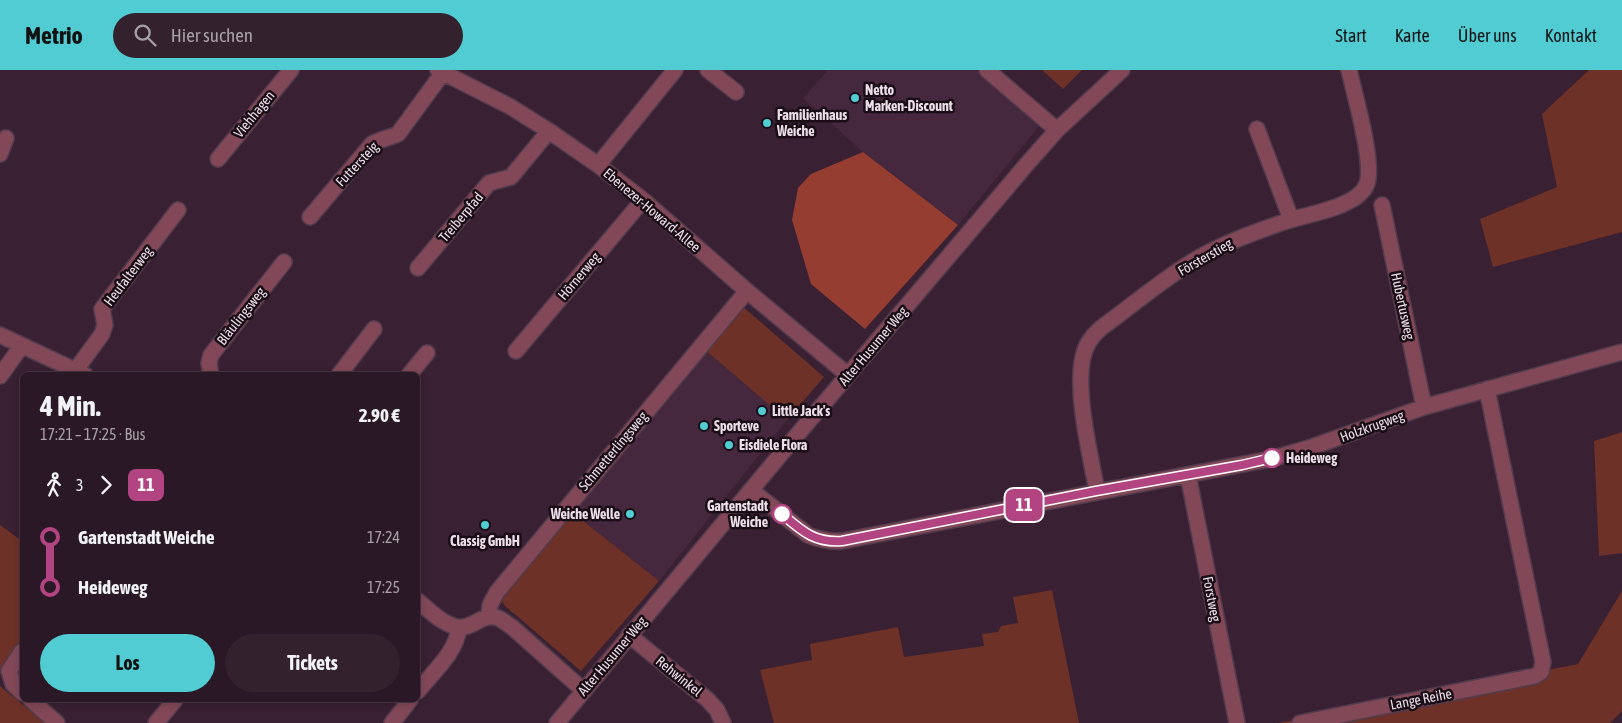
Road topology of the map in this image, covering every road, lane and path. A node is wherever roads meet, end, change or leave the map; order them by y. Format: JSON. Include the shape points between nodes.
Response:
{"nodes":[{"id":1,"x":291,"y":70,"type":"edge"},
{"id":2,"x":675,"y":70,"type":"edge"},
{"id":3,"x":708,"y":70,"type":"edge"},
{"id":4,"x":987,"y":70,"type":"edge"},
{"id":5,"x":1122,"y":70,"type":"edge"},
{"id":6,"x":1349,"y":70,"type":"edge"},
{"id":7,"x":442,"y":71,"type":"edge"},
{"id":8,"x":736,"y":92,"type":"dead end"},
{"id":9,"x":1057,"y":130,"type":"junction"},
{"id":10,"x":1257,"y":130,"type":"dead end"},
{"id":11,"x":549,"y":131,"type":"junction"},
{"id":12,"x":6,"y":138,"type":"dead end"},
{"id":13,"x":0,"y":154,"type":"edge"},
{"id":14,"x":218,"y":158,"type":"dead end"},
{"id":15,"x":598,"y":165,"type":"junction"},
{"id":16,"x":643,"y":200,"type":"junction"},
{"id":17,"x":1382,"y":204,"type":"dead end"},
{"id":18,"x":178,"y":210,"type":"dead end"},
{"id":19,"x":310,"y":217,"type":"dead end"},
{"id":20,"x":1291,"y":219,"type":"junction"},
{"id":21,"x":284,"y":262,"type":"dead end"},
{"id":22,"x":418,"y":268,"type":"dead end"},
{"id":23,"x":747,"y":290,"type":"junction"},
{"id":24,"x":374,"y":329,"type":"dead end"},
{"id":25,"x":0,"y":335,"type":"edge"},
{"id":26,"x":21,"y":346,"type":"junction"},
{"id":27,"x":516,"y":351,"type":"dead end"},
{"id":28,"x":1622,"y":352,"type":"edge"},
{"id":29,"x":427,"y":353,"type":"dead end"},
{"id":30,"x":78,"y":372,"type":"edge"},
{"id":31,"x":81,"y":372,"type":"edge"},
{"id":32,"x":210,"y":372,"type":"edge"},
{"id":33,"x":341,"y":372,"type":"edge"},
{"id":34,"x":411,"y":372,"type":"edge"},
{"id":35,"x":848,"y":375,"type":"junction"},
{"id":36,"x":0,"y":376,"type":"edge"},
{"id":37,"x":1487,"y":389,"type":"junction"},
{"id":38,"x":1424,"y":407,"type":"junction"},
{"id":39,"x":1188,"y":475,"type":"junction"},
{"id":40,"x":752,"y":490,"type":"junction"},
{"id":41,"x":1096,"y":491,"type":"junction"},
{"id":42,"x":420,"y":602,"type":"edge"},
{"id":43,"x":488,"y":616,"type":"junction"},
{"id":44,"x":459,"y":628,"type":"junction"},
{"id":45,"x":629,"y":635,"type":"junction"},
{"id":46,"x":20,"y":654,"type":"edge"},
{"id":47,"x":420,"y":689,"type":"edge"},
{"id":48,"x":583,"y":690,"type":"junction"},
{"id":49,"x":20,"y":691,"type":"edge"},
{"id":50,"x":32,"y":702,"type":"edge"},
{"id":51,"x":173,"y":702,"type":"edge"},
{"id":52,"x":408,"y":702,"type":"edge"},
{"id":53,"x":57,"y":723,"type":"edge"},
{"id":54,"x":156,"y":723,"type":"edge"},
{"id":55,"x":392,"y":723,"type":"edge"},
{"id":56,"x":557,"y":723,"type":"edge"},
{"id":57,"x":723,"y":723,"type":"edge"},
{"id":58,"x":1237,"y":723,"type":"edge"},
{"id":59,"x":1300,"y":723,"type":"edge"}],
"edges":[{"from":1,"to":14,"type":"street","name":"Viehhagen"},
{"from":2,"to":15,"type":"street"},
{"from":3,"to":8,"type":"street"},
{"from":4,"to":9,"type":"street"},
{"from":5,"to":9,"type":"street","name":"Alter Husumer Weg"},
{"from":6,"to":20,"type":"street","name":"Försterstieg","via":[[1368,156],[1366,186],[1356,198],[1338,206]]},
{"from":7,"to":11,"type":"street","name":"Ebenezer-Howard-Allee"},
{"from":7,"to":19,"type":"street","name":"Futtersteig","via":[[398,134],[372,144]]},
{"from":9,"to":35,"type":"street","name":"Alter Husumer Weg"},
{"from":10,"to":20,"type":"street"},
{"from":11,"to":15,"type":"street","name":"Ebenezer-Howard-Allee"},
{"from":11,"to":22,"type":"street","name":"Treiberpfad","via":[[511,177],[489,183]]},
{"from":12,"to":13,"type":"street"},
{"from":15,"to":16,"type":"street","name":"Ebenezer-Howard-Allee"},
{"from":16,"to":23,"type":"street","name":"Ebenezer-Howard-Allee"},
{"from":16,"to":27,"type":"street","name":"Hörnerweg"},
{"from":17,"to":38,"type":"street","name":"Hubertusweg"},
{"from":18,"to":31,"type":"street","name":"Heufalterweg","via":[[102,309],[105,325],[102,334]]},
{"from":20,"to":41,"type":"street","name":"Försterstieg","via":[[1235,239],[1199,258],[1090,338],[1080,378]]},
{"from":21,"to":32,"type":"street","name":"Bläulingsweg","via":[[211,355],[208,363]]},
{"from":23,"to":35,"type":"street","name":"Ebenezer-Howard-Allee"},
{"from":23,"to":43,"type":"street","name":"Schmetterlingsweg","via":[[497,592]]},
{"from":24,"to":33,"type":"street"},
{"from":25,"to":26,"type":"street"},
{"from":26,"to":30,"type":"street"},
{"from":26,"to":36,"type":"street"},
{"from":28,"to":37,"type":"street","name":"Holzkrugweg"},
{"from":29,"to":34,"type":"street"},
{"from":35,"to":40,"type":"street","name":"Alter Husumer Weg"},
{"from":37,"to":38,"type":"street","name":"Holzkrugweg"},
{"from":37,"to":59,"type":"street","name":"Lange Reihe","via":[[1543,662],[1541,672],[1535,676]]},
{"from":38,"to":39,"type":"street","name":"Holzkrugweg","via":[[1309,448]]},
{"from":39,"to":41,"type":"street","name":"Holzkrugweg"},
{"from":39,"to":58,"type":"street","name":"Forstweg"},
{"from":40,"to":41,"type":"street","name":"Holzkrugweg","via":[[808,535],[831,542]]},
{"from":40,"to":45,"type":"street","name":"Alter Husumer Weg"},
{"from":42,"to":44,"type":"street"},
{"from":43,"to":44,"type":"street"},
{"from":43,"to":48,"type":"street","via":[[499,618],[512,627]]},
{"from":44,"to":47,"type":"street","via":[[454,647]]},
{"from":45,"to":48,"type":"street","name":"Alter Husumer Weg"},
{"from":45,"to":57,"type":"street","name":"Rehwinkel","via":[[708,700]]},
{"from":46,"to":49,"type":"street","via":[[9,671],[12,684]]},
{"from":48,"to":56,"type":"street","name":"Alter Husumer Weg"},
{"from":50,"to":53,"type":"street"},
{"from":51,"to":54,"type":"street"},
{"from":52,"to":55,"type":"street"}]}
